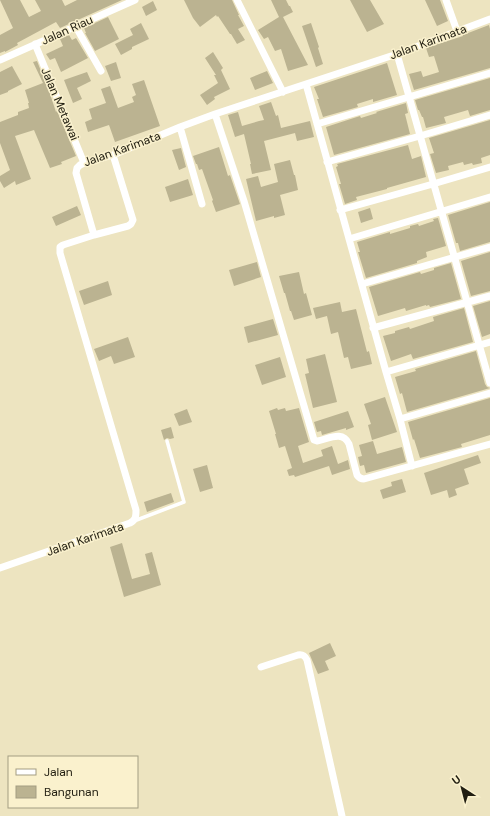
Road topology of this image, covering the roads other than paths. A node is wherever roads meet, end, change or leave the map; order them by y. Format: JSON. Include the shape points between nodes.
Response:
{"nodes":[{"id":1,"x":135,"y":0,"type":"edge"},
{"id":2,"x":237,"y":0,"type":"edge"},
{"id":3,"x":446,"y":0,"type":"edge"},
{"id":4,"x":490,"y":20,"type":"edge"},
{"id":5,"x":76,"y":27,"type":"junction"},
{"id":6,"x":457,"y":31,"type":"junction"},
{"id":7,"x":35,"y":44,"type":"junction"},
{"id":8,"x":397,"y":54,"type":"junction"},
{"id":9,"x":0,"y":60,"type":"edge"},
{"id":10,"x":101,"y":70,"type":"dead end"},
{"id":11,"x":490,"y":73,"type":"edge"},
{"id":12,"x":306,"y":84,"type":"junction"},
{"id":13,"x":283,"y":92,"type":"junction"},
{"id":14,"x":409,"y":97,"type":"junction"},
{"id":15,"x":215,"y":114,"type":"junction"},
{"id":16,"x":490,"y":115,"type":"edge"},
{"id":17,"x":317,"y":124,"type":"junction"},
{"id":18,"x":180,"y":127,"type":"junction"},
{"id":19,"x":420,"y":136,"type":"junction"},
{"id":20,"x":113,"y":155,"type":"junction"},
{"id":21,"x":327,"y":162,"type":"junction"},
{"id":22,"x":84,"y":163,"type":"junction"},
{"id":23,"x":490,"y":167,"type":"edge"},
{"id":24,"x":433,"y":184,"type":"junction"},
{"id":25,"x":490,"y":197,"type":"edge"},
{"id":26,"x":202,"y":204,"type":"dead end"},
{"id":27,"x":340,"y":210,"type":"junction"},
{"id":28,"x":441,"y":212,"type":"junction"},
{"id":29,"x":94,"y":235,"type":"junction"},
{"id":30,"x":349,"y":239,"type":"junction"},
{"id":31,"x":490,"y":247,"type":"edge"},
{"id":32,"x":454,"y":257,"type":"junction"},
{"id":33,"x":362,"y":284,"type":"junction"},
{"id":34,"x":490,"y":296,"type":"edge"},
{"id":35,"x":467,"y":302,"type":"junction"},
{"id":36,"x":373,"y":328,"type":"junction"},
{"id":37,"x":490,"y":342,"type":"edge"},
{"id":38,"x":479,"y":346,"type":"junction"},
{"id":39,"x":386,"y":372,"type":"junction"},
{"id":40,"x":490,"y":383,"type":"edge"},
{"id":41,"x":490,"y":393,"type":"edge"},
{"id":42,"x":400,"y":419,"type":"junction"},
{"id":43,"x":167,"y":441,"type":"dead end"},
{"id":44,"x":490,"y":444,"type":"edge"},
{"id":45,"x":412,"y":466,"type":"junction"},
{"id":46,"x":133,"y":521,"type":"junction"},
{"id":47,"x":0,"y":568,"type":"edge"},
{"id":48,"x":262,"y":667,"type":"dead end"},
{"id":49,"x":342,"y":816,"type":"edge"}],
"edges":[{"from":1,"to":5,"type":"street","name":"Jalan Riau"},
{"from":2,"to":13,"type":"street"},
{"from":3,"to":6,"type":"street"},
{"from":4,"to":6,"type":"street","name":"Jalan Karimata"},
{"from":5,"to":7,"type":"street","name":"Jalan Riau"},
{"from":5,"to":10,"type":"street"},
{"from":6,"to":8,"type":"street","name":"Jalan Karimata"},
{"from":7,"to":9,"type":"street","name":"Jalan Riau"},
{"from":7,"to":22,"type":"street","name":"Jalan Metawai"},
{"from":8,"to":12,"type":"street","name":"Jalan Karimata"},
{"from":8,"to":14,"type":"street"},
{"from":11,"to":14,"type":"street"},
{"from":12,"to":13,"type":"street","name":"Jalan Karimata"},
{"from":12,"to":17,"type":"street"},
{"from":13,"to":15,"type":"street","name":"Jalan Karimata"},
{"from":14,"to":17,"type":"street"},
{"from":14,"to":19,"type":"street"},
{"from":15,"to":18,"type":"street","name":"Jalan Karimata"},
{"from":15,"to":45,"type":"street","via":[[244,201],[314,440],[344,437],[349,444],[357,475],[364,479]]},
{"from":16,"to":19,"type":"street"},
{"from":17,"to":21,"type":"street"},
{"from":18,"to":20,"type":"street","name":"Jalan Karimata"},
{"from":18,"to":26,"type":"street"},
{"from":19,"to":21,"type":"street"},
{"from":19,"to":24,"type":"street"},
{"from":20,"to":22,"type":"street","name":"Jalan Karimata"},
{"from":20,"to":29,"type":"street","via":[[133,220],[128,226]]},
{"from":21,"to":27,"type":"street"},
{"from":22,"to":29,"type":"street","name":"Jalan Karimata","via":[[77,168],[76,173]]},
{"from":23,"to":24,"type":"street"},
{"from":24,"to":27,"type":"street"},
{"from":24,"to":28,"type":"street"},
{"from":25,"to":28,"type":"street"},
{"from":27,"to":30,"type":"street"},
{"from":28,"to":30,"type":"street"},
{"from":28,"to":32,"type":"street"},
{"from":29,"to":46,"type":"street","name":"Jalan Karimata","via":[[63,245],[60,252],[136,510]]},
{"from":30,"to":33,"type":"street"},
{"from":31,"to":32,"type":"street"},
{"from":32,"to":33,"type":"street"},
{"from":32,"to":35,"type":"street"},
{"from":33,"to":36,"type":"street"},
{"from":34,"to":35,"type":"street"},
{"from":35,"to":36,"type":"street"},
{"from":35,"to":38,"type":"street"},
{"from":36,"to":39,"type":"street"},
{"from":37,"to":38,"type":"street"},
{"from":38,"to":39,"type":"street"},
{"from":38,"to":40,"type":"street"},
{"from":39,"to":42,"type":"street"},
{"from":41,"to":42,"type":"street"},
{"from":42,"to":45,"type":"street"},
{"from":43,"to":46,"type":"lane","via":[[184,502]]},
{"from":44,"to":45,"type":"street"},
{"from":46,"to":47,"type":"street","name":"Jalan Karimata"},
{"from":48,"to":49,"type":"street","via":[[301,654],[307,660]]}]}
